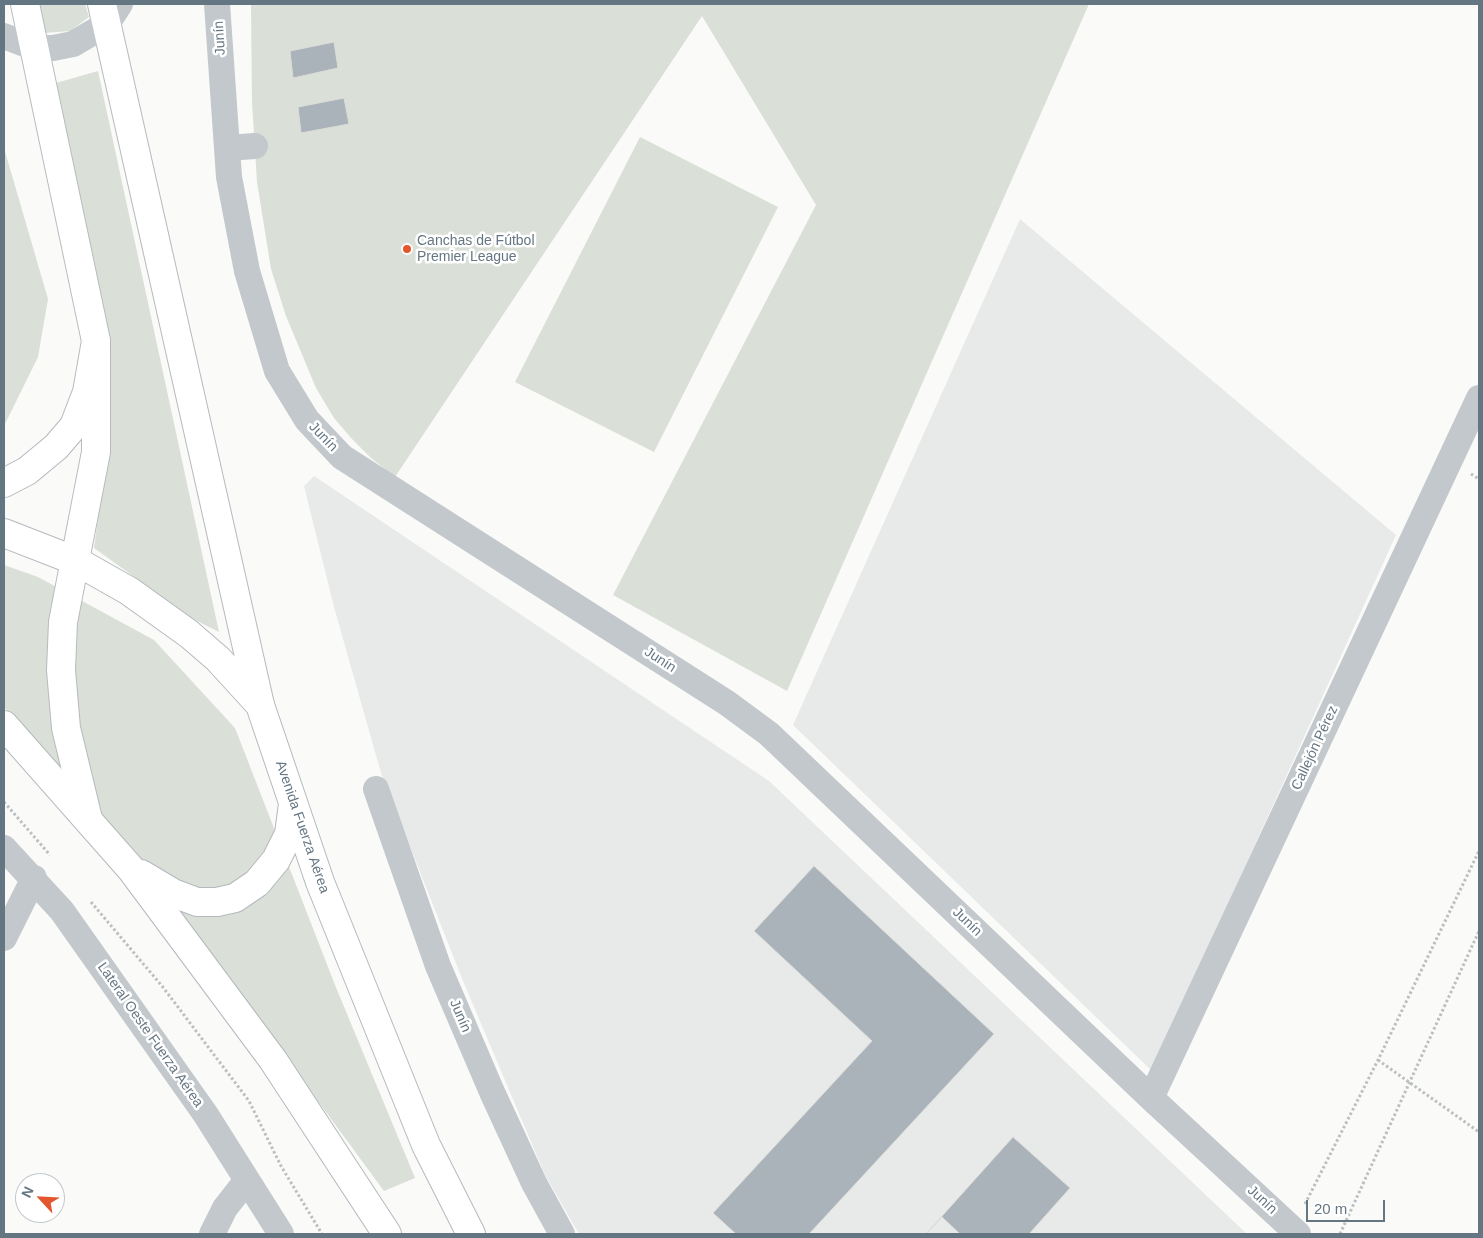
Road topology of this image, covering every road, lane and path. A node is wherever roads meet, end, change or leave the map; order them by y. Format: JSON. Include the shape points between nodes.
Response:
{"nodes":[{"id":1,"x":25,"y":4,"type":"edge"},
{"id":2,"x":217,"y":4,"type":"edge"},
{"id":3,"x":110,"y":11,"type":"edge"},
{"id":4,"x":4,"y":36,"type":"edge"},
{"id":5,"x":35,"y":48,"type":"junction"},
{"id":6,"x":255,"y":146,"type":"dead end"},
{"id":7,"x":227,"y":148,"type":"junction"},
{"id":8,"x":96,"y":341,"type":"junction"},
{"id":9,"x":1479,"y":398,"type":"edge"},
{"id":10,"x":4,"y":483,"type":"edge"},
{"id":11,"x":4,"y":533,"type":"edge"},
{"id":12,"x":76,"y":561,"type":"junction"},
{"id":13,"x":260,"y":705,"type":"junction"},
{"id":14,"x":4,"y":724,"type":"edge"},
{"id":15,"x":376,"y":789,"type":"dead end"},
{"id":16,"x":4,"y":802,"type":"edge"},
{"id":17,"x":293,"y":802,"type":"junction"},
{"id":18,"x":88,"y":819,"type":"junction"},
{"id":19,"x":4,"y":848,"type":"edge"},
{"id":20,"x":1479,"y":851,"type":"edge"},
{"id":21,"x":56,"y":861,"type":"dead end"},
{"id":22,"x":131,"y":868,"type":"junction"},
{"id":23,"x":34,"y":878,"type":"junction"},
{"id":24,"x":88,"y":898,"type":"dead end"},
{"id":25,"x":1479,"y":931,"type":"edge"},
{"id":26,"x":4,"y":938,"type":"edge"},
{"id":27,"x":1378,"y":1060,"type":"junction"},
{"id":28,"x":1409,"y":1083,"type":"junction"},
{"id":29,"x":1151,"y":1098,"type":"junction"},
{"id":30,"x":1479,"y":1132,"type":"edge"},
{"id":31,"x":247,"y":1180,"type":"junction"},
{"id":32,"x":1295,"y":1232,"type":"edge"},
{"id":33,"x":212,"y":1234,"type":"edge"},
{"id":34,"x":281,"y":1234,"type":"edge"},
{"id":35,"x":322,"y":1234,"type":"edge"},
{"id":36,"x":387,"y":1234,"type":"edge"},
{"id":37,"x":471,"y":1234,"type":"edge"},
{"id":38,"x":562,"y":1234,"type":"edge"},
{"id":39,"x":1340,"y":1234,"type":"edge"}],
"edges":[{"from":1,"to":5,"type":"main road"},
{"from":2,"to":7,"type":"street","name":"Junín"},
{"from":3,"to":5,"type":"street","via":[[73,44]]},
{"from":3,"to":13,"type":"main road"},
{"from":4,"to":5,"type":"street"},
{"from":5,"to":8,"type":"main road"},
{"from":6,"to":7,"type":"street"},
{"from":7,"to":29,"type":"street","name":"Junín","via":[[229,177],[247,271],[277,370],[307,420],[342,457],[727,703],[769,734]]},
{"from":8,"to":10,"type":"main road","via":[[87,392],[74,426],[56,448],[27,471]]},
{"from":8,"to":12,"type":"main road","via":[[96,452]]},
{"from":9,"to":29,"type":"street","name":"Callejón Pérez"},
{"from":11,"to":12,"type":"main road","name":"Avenida Fuerza Aérea"},
{"from":12,"to":13,"type":"main road","name":"Avenida Fuerza Aérea","via":[[129,591],[189,634],[218,659]]},
{"from":12,"to":18,"type":"main road","via":[[63,622],[61,670],[66,728]]},
{"from":13,"to":17,"type":"main road","name":"Avenida Fuerza Aérea"},
{"from":14,"to":18,"type":"main road"},
{"from":15,"to":38,"type":"street","name":"Junín","via":[[438,966],[534,1183]]},
{"from":16,"to":21,"type":"path"},
{"from":17,"to":22,"type":"main road","via":[[289,834],[276,860],[257,884],[234,898],[197,902],[173,893]]},
{"from":17,"to":37,"type":"main road","name":"Avenida Fuerza Aérea","via":[[320,882],[426,1145]]},
{"from":18,"to":22,"type":"main road"},
{"from":19,"to":23,"type":"street","name":"Lateral Oeste Fuerza Aérea"},
{"from":20,"to":27,"type":"path"},
{"from":22,"to":36,"type":"main road","via":[[273,1060]]},
{"from":23,"to":26,"type":"street"},
{"from":23,"to":31,"type":"street","name":"Lateral Oeste Fuerza Aérea","via":[[62,911],[206,1115]]},
{"from":24,"to":35,"type":"path","via":[[162,986],[250,1101],[281,1166]]},
{"from":25,"to":28,"type":"path"},
{"from":27,"to":28,"type":"path"},
{"from":27,"to":32,"type":"path"},
{"from":28,"to":30,"type":"path"},
{"from":28,"to":39,"type":"path"},
{"from":29,"to":32,"type":"street","name":"Junín"},
{"from":31,"to":33,"type":"street"},
{"from":31,"to":34,"type":"street","name":"Lateral Oeste Fuerza Aérea"}]}
